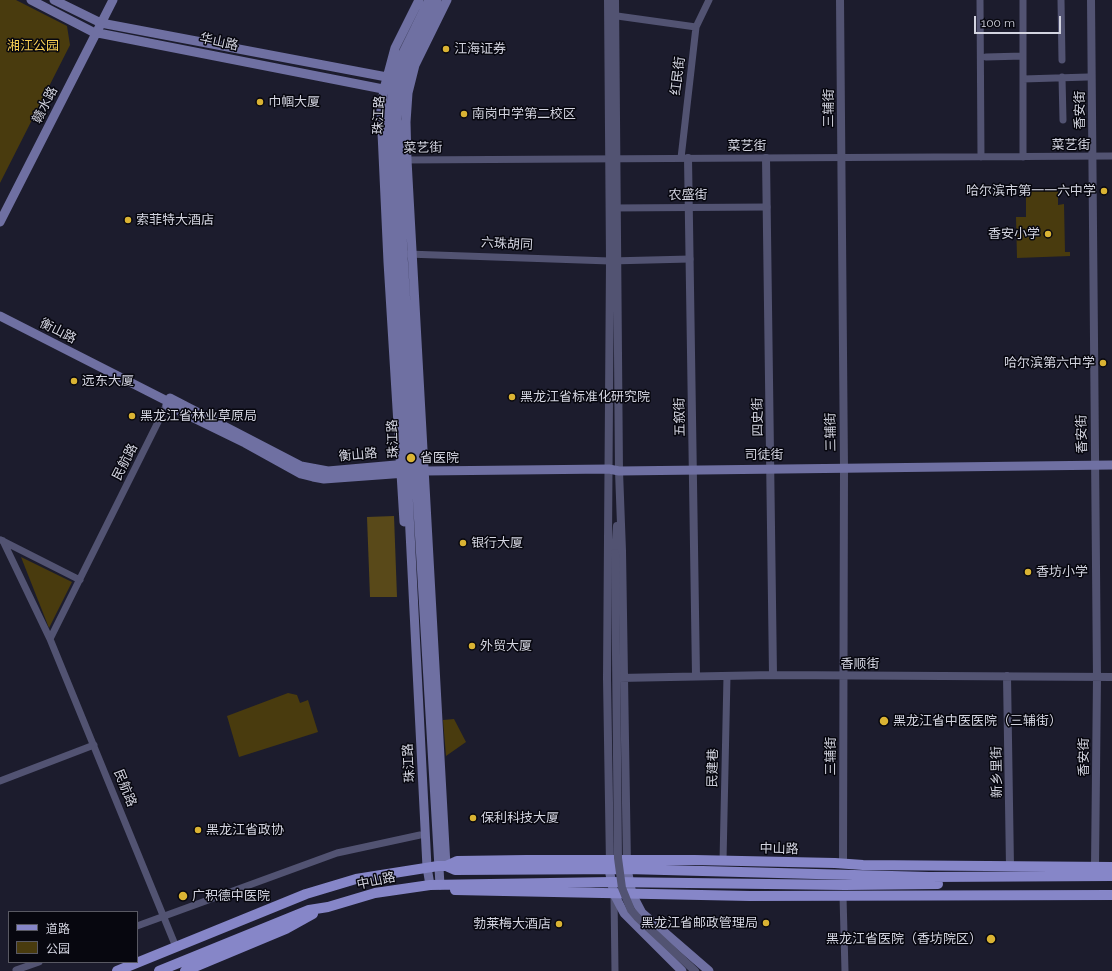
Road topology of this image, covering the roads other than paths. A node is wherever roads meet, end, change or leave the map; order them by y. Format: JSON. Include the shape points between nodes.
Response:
{"nodes":[{"id":1,"x":31,"y":0,"type":"edge"},
{"id":2,"x":54,"y":0,"type":"edge"},
{"id":3,"x":109,"y":0,"type":"edge"},
{"id":4,"x":113,"y":0,"type":"edge"},
{"id":5,"x":419,"y":0,"type":"edge"},
{"id":6,"x":429,"y":0,"type":"edge"},
{"id":7,"x":437,"y":0,"type":"edge"},
{"id":8,"x":447,"y":0,"type":"edge"},
{"id":9,"x":608,"y":0,"type":"edge"},
{"id":10,"x":615,"y":0,"type":"edge"},
{"id":11,"x":709,"y":0,"type":"edge"},
{"id":12,"x":840,"y":0,"type":"edge"},
{"id":13,"x":980,"y":0,"type":"edge"},
{"id":14,"x":1023,"y":0,"type":"edge"},
{"id":15,"x":1061,"y":0,"type":"edge"},
{"id":16,"x":1091,"y":0,"type":"edge"},
{"id":17,"x":612,"y":15,"type":"junction"},
{"id":18,"x":99,"y":23,"type":"junction"},
{"id":19,"x":696,"y":27,"type":"junction"},
{"id":20,"x":95,"y":32,"type":"junction"},
{"id":21,"x":1023,"y":56,"type":"junction"},
{"id":22,"x":986,"y":57,"type":"dead end"},
{"id":23,"x":1062,"y":60,"type":"dead end"},
{"id":24,"x":1088,"y":77,"type":"dead end"},
{"id":25,"x":1023,"y":78,"type":"junction"},
{"id":26,"x":1062,"y":78,"type":"junction"},
{"id":27,"x":398,"y":79,"type":"junction"},
{"id":28,"x":396,"y":91,"type":"junction"},
{"id":29,"x":1063,"y":120,"type":"dead end"},
{"id":30,"x":1092,"y":156,"type":"junction"},
{"id":31,"x":1112,"y":156,"type":"edge"},
{"id":32,"x":981,"y":157,"type":"junction"},
{"id":33,"x":1023,"y":157,"type":"junction"},
{"id":34,"x":684,"y":158,"type":"junction"},
{"id":35,"x":766,"y":158,"type":"junction"},
{"id":36,"x":841,"y":158,"type":"junction"},
{"id":37,"x":613,"y":159,"type":"junction"},
{"id":38,"x":395,"y":160,"type":"junction"},
{"id":39,"x":689,"y":207,"type":"junction"},
{"id":40,"x":766,"y":207,"type":"junction"},
{"id":41,"x":613,"y":208,"type":"junction"},
{"id":42,"x":0,"y":210,"type":"edge"},
{"id":43,"x":0,"y":222,"type":"edge"},
{"id":44,"x":408,"y":254,"type":"junction"},
{"id":45,"x":690,"y":259,"type":"junction"},
{"id":46,"x":614,"y":261,"type":"junction"},
{"id":47,"x":0,"y":316,"type":"edge"},
{"id":48,"x":169,"y":402,"type":"junction"},
{"id":49,"x":1094,"y":465,"type":"junction"},
{"id":50,"x":1112,"y":465,"type":"edge"},
{"id":51,"x":693,"y":468,"type":"junction"},
{"id":52,"x":771,"y":468,"type":"junction"},
{"id":53,"x":844,"y":468,"type":"junction"},
{"id":54,"x":410,"y":469,"type":"junction"},
{"id":55,"x":614,"y":470,"type":"junction"},
{"id":56,"x":619,"y":482,"type":"junction"},
{"id":57,"x":1,"y":540,"type":"edge"},
{"id":58,"x":80,"y":580,"type":"junction"},
{"id":59,"x":50,"y":639,"type":"junction"},
{"id":60,"x":772,"y":675,"type":"junction"},
{"id":61,"x":696,"y":676,"type":"junction"},
{"id":62,"x":727,"y":676,"type":"junction"},
{"id":63,"x":843,"y":676,"type":"junction"},
{"id":64,"x":1007,"y":676,"type":"junction"},
{"id":65,"x":624,"y":677,"type":"junction"},
{"id":66,"x":1112,"y":677,"type":"edge"},
{"id":67,"x":607,"y":678,"type":"junction"},
{"id":68,"x":1097,"y":678,"type":"junction"},
{"id":69,"x":94,"y":745,"type":"junction"},
{"id":70,"x":0,"y":781,"type":"edge"},
{"id":71,"x":420,"y":835,"type":"junction"},
{"id":72,"x":723,"y":861,"type":"junction"},
{"id":73,"x":750,"y":862,"type":"junction"},
{"id":74,"x":843,"y":864,"type":"junction"},
{"id":75,"x":610,"y":865,"type":"junction"},
{"id":76,"x":627,"y":865,"type":"junction"},
{"id":77,"x":442,"y":866,"type":"junction"},
{"id":78,"x":863,"y":866,"type":"junction"},
{"id":79,"x":1010,"y":867,"type":"junction"},
{"id":80,"x":1095,"y":867,"type":"junction"},
{"id":81,"x":1112,"y":867,"type":"edge"},
{"id":82,"x":424,"y":868,"type":"junction"},
{"id":83,"x":772,"y":874,"type":"junction"},
{"id":84,"x":837,"y":874,"type":"junction"},
{"id":85,"x":1112,"y":876,"type":"edge"},
{"id":86,"x":611,"y":882,"type":"junction"},
{"id":87,"x":629,"y":882,"type":"junction"},
{"id":88,"x":1112,"y":883,"type":"edge"},
{"id":89,"x":730,"y":884,"type":"junction"},
{"id":90,"x":764,"y":884,"type":"junction"},
{"id":91,"x":435,"y":885,"type":"junction"},
{"id":92,"x":831,"y":885,"type":"junction"},
{"id":93,"x":614,"y":894,"type":"junction"},
{"id":94,"x":632,"y":894,"type":"junction"},
{"id":95,"x":870,"y":895,"type":"junction"},
{"id":96,"x":1112,"y":895,"type":"edge"},
{"id":97,"x":750,"y":896,"type":"junction"},
{"id":98,"x":843,"y":896,"type":"junction"},
{"id":99,"x":326,"y":907,"type":"junction"},
{"id":100,"x":163,"y":916,"type":"junction"},
{"id":101,"x":138,"y":926,"type":"edge"},
{"id":102,"x":176,"y":947,"type":"junction"},
{"id":103,"x":138,"y":962,"type":"edge"},
{"id":104,"x":36,"y":963,"type":"edge"},
{"id":105,"x":136,"y":963,"type":"edge"},
{"id":106,"x":16,"y":970,"type":"edge"},
{"id":107,"x":694,"y":970,"type":"edge"},
{"id":108,"x":116,"y":971,"type":"edge"},
{"id":109,"x":159,"y":971,"type":"edge"},
{"id":110,"x":186,"y":971,"type":"edge"},
{"id":111,"x":615,"y":971,"type":"edge"},
{"id":112,"x":682,"y":971,"type":"edge"},
{"id":113,"x":709,"y":971,"type":"edge"},
{"id":114,"x":845,"y":971,"type":"edge"}],
"edges":[{"from":1,"to":20,"type":"main road","name":"华山路"},
{"from":2,"to":18,"type":"main road","name":"华山路"},
{"from":3,"to":18,"type":"main road","name":"赣水路"},
{"from":4,"to":18,"type":"main road","name":"赣水路"},
{"from":5,"to":27,"type":"main road","name":"珠江路","via":[[395,48]]},
{"from":6,"to":27,"type":"main road","name":"珠江路","via":[[405,47]]},
{"from":7,"to":27,"type":"main road","name":"珠江路"},
{"from":8,"to":27,"type":"main road","name":"珠江路","via":[[419,55]]},
{"from":9,"to":17,"type":"street"},
{"from":10,"to":17,"type":"street"},
{"from":11,"to":19,"type":"street","name":"红民街"},
{"from":12,"to":36,"type":"street","name":"三辅街"},
{"from":13,"to":32,"type":"street"},
{"from":14,"to":21,"type":"street"},
{"from":15,"to":23,"type":"street"},
{"from":16,"to":30,"type":"street","name":"香安街"},
{"from":17,"to":19,"type":"street"},
{"from":17,"to":37,"type":"street"},
{"from":18,"to":20,"type":"main road","name":"赣水路"},
{"from":18,"to":27,"type":"main road","name":"华山路"},
{"from":19,"to":34,"type":"street","name":"红民街"},
{"from":20,"to":28,"type":"main road","name":"华山路"},
{"from":20,"to":42,"type":"main road","name":"赣水路"},
{"from":20,"to":43,"type":"main road","name":"赣水路"},
{"from":21,"to":22,"type":"street"},
{"from":21,"to":25,"type":"street"},
{"from":24,"to":26,"type":"street"},
{"from":25,"to":26,"type":"street"},
{"from":25,"to":33,"type":"street"},
{"from":26,"to":29,"type":"street"},
{"from":27,"to":28,"type":"main road","name":"珠江路"},
{"from":27,"to":28,"type":"main road","name":"珠江路"},
{"from":28,"to":38,"type":"main road","name":"珠江路"},
{"from":28,"to":38,"type":"main road","name":"珠江路","via":[[389,118]]},
{"from":30,"to":31,"type":"street","name":"菜艺街"},
{"from":30,"to":33,"type":"street","name":"菜艺街"},
{"from":30,"to":49,"type":"street","name":"香安街"},
{"from":32,"to":33,"type":"street","name":"菜艺街"},
{"from":32,"to":36,"type":"street","name":"菜艺街"},
{"from":34,"to":35,"type":"street","name":"菜艺街"},
{"from":34,"to":37,"type":"street","name":"菜艺街"},
{"from":34,"to":39,"type":"street","name":"五叙街"},
{"from":35,"to":36,"type":"street","name":"菜艺街"},
{"from":35,"to":40,"type":"street","name":"四史街"},
{"from":36,"to":53,"type":"street","name":"三辅街"},
{"from":37,"to":38,"type":"street","name":"菜艺街"},
{"from":37,"to":41,"type":"street"},
{"from":38,"to":44,"type":"main road","name":"珠江路"},
{"from":38,"to":54,"type":"main road","name":"珠江路"},
{"from":39,"to":40,"type":"street","name":"农盛街"},
{"from":39,"to":41,"type":"street","name":"农盛街"},
{"from":39,"to":45,"type":"street","name":"五叙街"},
{"from":40,"to":52,"type":"street","name":"四史街"},
{"from":41,"to":46,"type":"street"},
{"from":44,"to":46,"type":"street","name":"六珠胡同"},
{"from":44,"to":54,"type":"main road","name":"珠江路"},
{"from":45,"to":46,"type":"street","name":"六珠胡同"},
{"from":45,"to":51,"type":"street","name":"五叙街"},
{"from":46,"to":55,"type":"street"},
{"from":47,"to":48,"type":"main road","name":"衡山路"},
{"from":48,"to":54,"type":"main road","name":"衡山路","via":[[308,468]]},
{"from":48,"to":58,"type":"street","name":"民航路"},
{"from":49,"to":50,"type":"main road","name":"司徒街"},
{"from":49,"to":53,"type":"main road","name":"司徒街"},
{"from":49,"to":68,"type":"street","name":"香安街"},
{"from":51,"to":52,"type":"main road","name":"司徒街"},
{"from":51,"to":55,"type":"main road","name":"司徒街"},
{"from":51,"to":61,"type":"street","name":"五叙街"},
{"from":52,"to":53,"type":"main road","name":"司徒街"},
{"from":52,"to":60,"type":"street","name":"四史街"},
{"from":53,"to":63,"type":"street","name":"三辅街"},
{"from":54,"to":55,"type":"main road","name":"司徒街"},
{"from":54,"to":71,"type":"main road","name":"珠江路"},
{"from":54,"to":77,"type":"main road","name":"珠江路"},
{"from":54,"to":82,"type":"main road","name":"珠江路"},
{"from":55,"to":56,"type":"street"},
{"from":55,"to":67,"type":"street"},
{"from":56,"to":65,"type":"street"},
{"from":56,"to":107,"type":"street","bridge":true,"via":[[615,553],[618,858],[622,888],[631,910],[637,917]]},
{"from":57,"to":58,"type":"street","name":"民航路"},
{"from":57,"to":59,"type":"street","name":"民航路"},
{"from":58,"to":59,"type":"street","name":"民航路"},
{"from":59,"to":69,"type":"street","name":"民航路"},
{"from":60,"to":62,"type":"street","name":"香顺街"},
{"from":60,"to":63,"type":"street","name":"香顺街"},
{"from":61,"to":62,"type":"street","name":"香顺街"},
{"from":61,"to":65,"type":"street","name":"香顺街"},
{"from":62,"to":72,"type":"street","name":"民建巷"},
{"from":63,"to":64,"type":"street","name":"香顺街"},
{"from":63,"to":74,"type":"street","name":"三辅街"},
{"from":64,"to":68,"type":"street","name":"香顺街"},
{"from":64,"to":79,"type":"street","name":"新乡里街"},
{"from":65,"to":67,"type":"street","name":"香顺街"},
{"from":65,"to":76,"type":"street"},
{"from":66,"to":68,"type":"street","name":"香顺街"},
{"from":67,"to":75,"type":"street"},
{"from":68,"to":80,"type":"street","name":"香安街"},
{"from":69,"to":70,"type":"street"},
{"from":69,"to":100,"type":"street","name":"民航路"},
{"from":71,"to":82,"type":"main road","name":"珠江路"},
{"from":71,"to":100,"type":"street","via":[[337,853]]},
{"from":72,"to":73,"type":"main road","name":"中山路"},
{"from":72,"to":76,"type":"main road","name":"中山路"},
{"from":73,"to":74,"type":"main road","name":"中山路"},
{"from":73,"to":83,"type":"main road"},
{"from":74,"to":78,"type":"main road","name":"中山路"},
{"from":75,"to":76,"type":"main road","name":"中山路"},
{"from":75,"to":77,"type":"main road","name":"中山路","via":[[457,861]]},
{"from":75,"to":86,"type":"main road"},
{"from":76,"to":83,"type":"main road","name":"中山路"},
{"from":76,"to":87,"type":"main road"},
{"from":77,"to":82,"type":"main road","name":"中山路"},
{"from":77,"to":91,"type":"main road","name":"珠江路"},
{"from":78,"to":79,"type":"main road","name":"中山路"},
{"from":78,"to":84,"type":"main road"},
{"from":79,"to":80,"type":"main road","name":"中山路"},
{"from":80,"to":81,"type":"main road","name":"中山路"},
{"from":82,"to":91,"type":"main road","name":"珠江路"},
{"from":82,"to":102,"type":"main road","name":"中山路","via":[[356,879],[306,894]]},
{"from":83,"to":84,"type":"main road","name":"中山路"},
{"from":84,"to":85,"type":"main road","name":"中山路","via":[[929,877]]},
{"from":86,"to":87,"type":"main road","name":"中山路"},
{"from":86,"to":91,"type":"main road","name":"中山路"},
{"from":86,"to":93,"type":"main road"},
{"from":87,"to":89,"type":"main road"},
{"from":87,"to":94,"type":"main road"},
{"from":88,"to":92,"type":"main road"},
{"from":89,"to":90,"type":"main road"},
{"from":89,"to":97,"type":"main road"},
{"from":90,"to":92,"type":"main road"},
{"from":90,"to":97,"type":"main road"},
{"from":91,"to":93,"type":"main road","via":[[468,892]]},
{"from":91,"to":99,"type":"main road","name":"中山路","via":[[375,893]]},
{"from":92,"to":95,"type":"main road"},
{"from":93,"to":94,"type":"main road"},
{"from":93,"to":111,"type":"street"},
{"from":93,"to":112,"type":"main road","via":[[624,913]]},
{"from":94,"to":97,"type":"main road"},
{"from":94,"to":113,"type":"main road","via":[[642,913]]},
{"from":95,"to":96,"type":"main road"},
{"from":95,"to":98,"type":"main road"},
{"from":97,"to":98,"type":"main road"},
{"from":98,"to":114,"type":"street"},
{"from":99,"to":109,"type":"main road","name":"中山路","via":[[309,910]]},
{"from":99,"to":110,"type":"main road","via":[[286,929]]},
{"from":100,"to":101,"type":"street"},
{"from":100,"to":102,"type":"street","name":"民航路"},
{"from":102,"to":103,"type":"main road","name":"中山路"},
{"from":104,"to":106,"type":"street"},
{"from":105,"to":108,"type":"main road","name":"中山路"}]}
